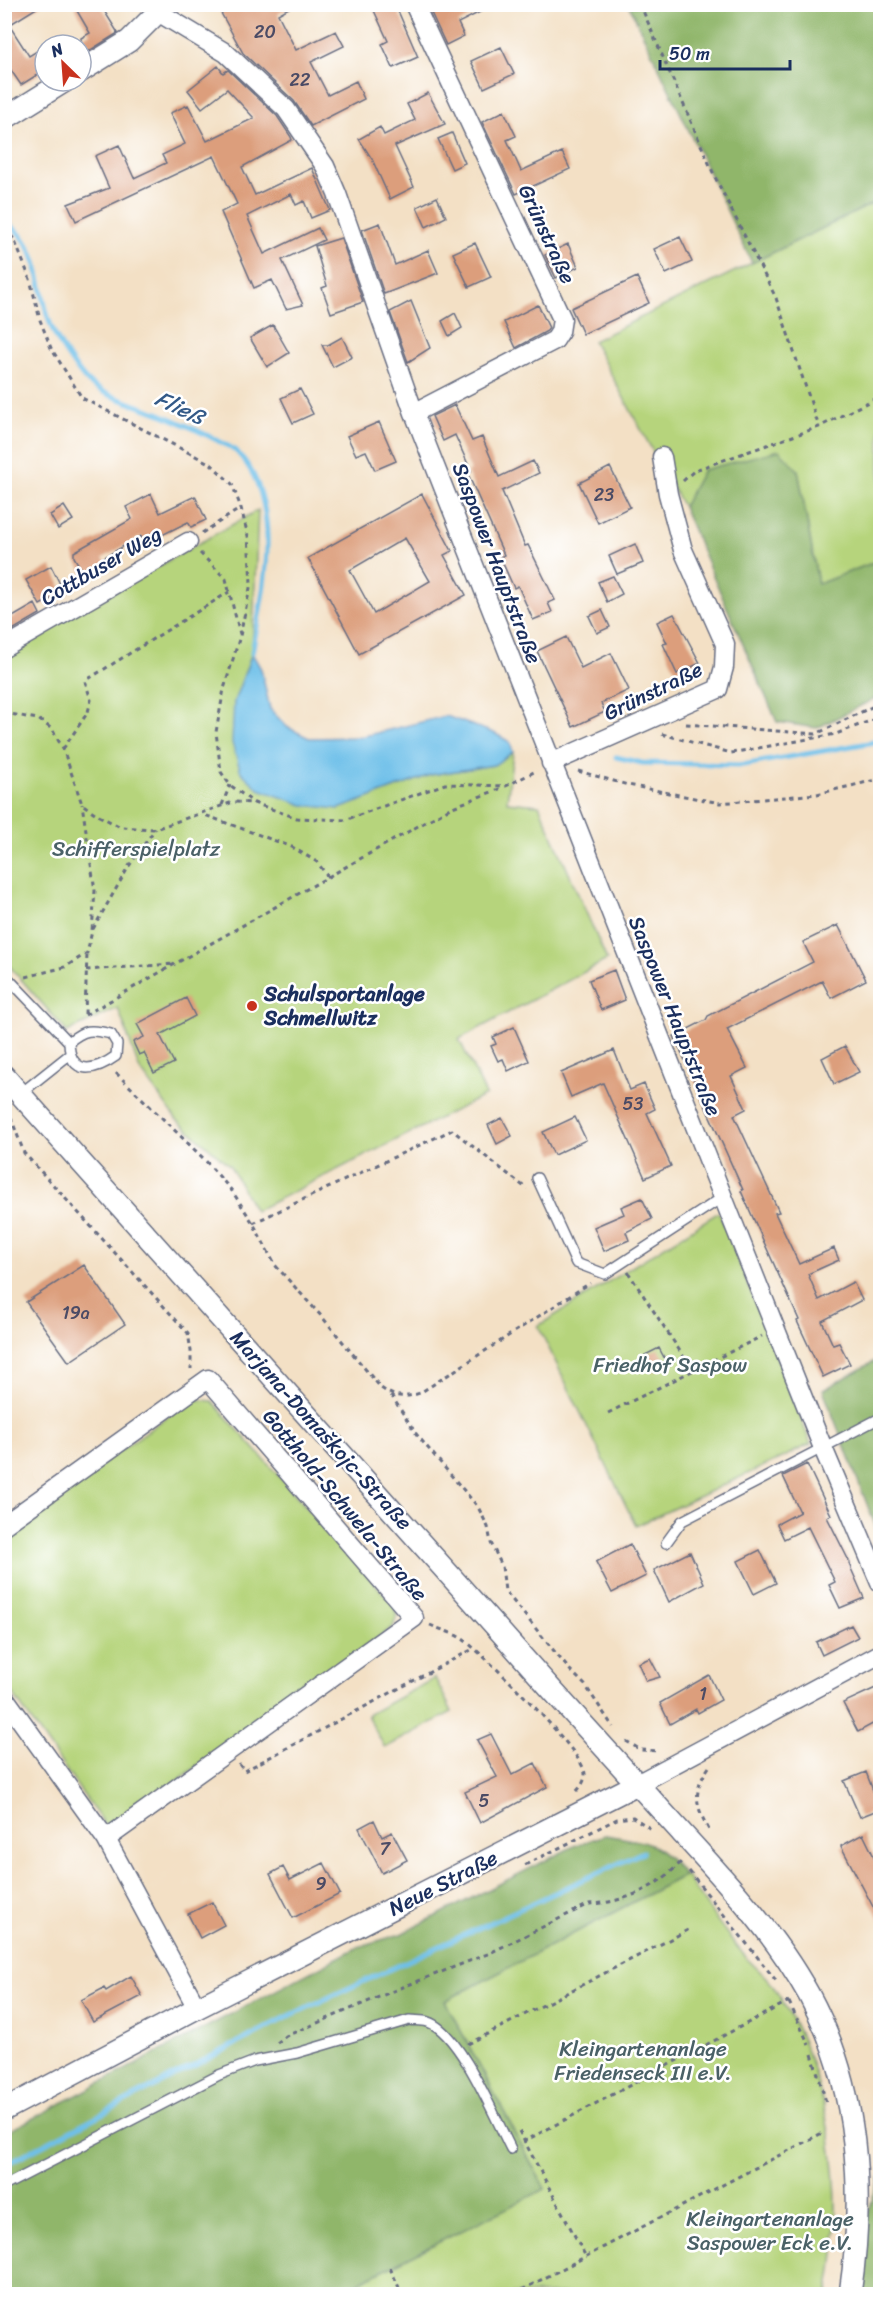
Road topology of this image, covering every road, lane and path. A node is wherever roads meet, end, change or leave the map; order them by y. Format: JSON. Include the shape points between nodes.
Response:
{"nodes":[{"id":1,"x":414,"y":4,"type":"edge"},
{"id":2,"x":640,"y":4,"type":"edge"},
{"id":3,"x":159,"y":7,"type":"edge"},
{"id":4,"x":93,"y":64,"type":"edge"},
{"id":5,"x":45,"y":93,"type":"edge"},
{"id":6,"x":4,"y":118,"type":"edge"},
{"id":7,"x":4,"y":229,"type":"edge"},
{"id":8,"x":880,"y":396,"type":"edge"},
{"id":9,"x":414,"y":413,"type":"junction"},
{"id":10,"x":819,"y":427,"type":"junction"},
{"id":11,"x":662,"y":457,"type":"dead end"},
{"id":12,"x":668,"y":494,"type":"junction"},
{"id":13,"x":241,"y":508,"type":"junction"},
{"id":14,"x":188,"y":542,"type":"junction"},
{"id":15,"x":229,"y":592,"type":"junction"},
{"id":16,"x":240,"y":636,"type":"junction"},
{"id":17,"x":4,"y":648,"type":"edge"},
{"id":18,"x":880,"y":703,"type":"edge"},
{"id":19,"x":4,"y":713,"type":"edge"},
{"id":20,"x":880,"y":717,"type":"edge"},
{"id":21,"x":681,"y":723,"type":"dead end"},
{"id":22,"x":636,"y":725,"type":"junction"},
{"id":23,"x":63,"y":749,"type":"junction"},
{"id":24,"x":551,"y":763,"type":"junction"},
{"id":25,"x":880,"y":779,"type":"edge"},
{"id":26,"x":230,"y":785,"type":"junction"},
{"id":27,"x":506,"y":786,"type":"junction"},
{"id":28,"x":254,"y":803,"type":"junction"},
{"id":29,"x":82,"y":804,"type":"junction"},
{"id":30,"x":222,"y":805,"type":"junction"},
{"id":31,"x":201,"y":814,"type":"junction"},
{"id":32,"x":155,"y":830,"type":"junction"},
{"id":33,"x":328,"y":877,"type":"junction"},
{"id":34,"x":92,"y":930,"type":"junction"},
{"id":35,"x":87,"y":953,"type":"junction"},
{"id":36,"x":178,"y":963,"type":"junction"},
{"id":37,"x":87,"y":970,"type":"junction"},
{"id":38,"x":7,"y":977,"type":"edge"},
{"id":39,"x":69,"y":1042,"type":"junction"},
{"id":40,"x":69,"y":1055,"type":"junction"},
{"id":41,"x":102,"y":1065,"type":"junction"},
{"id":42,"x":4,"y":1076,"type":"edge"},
{"id":43,"x":12,"y":1101,"type":"edge"},
{"id":44,"x":537,"y":1178,"type":"dead end"},
{"id":45,"x":723,"y":1197,"type":"junction"},
{"id":46,"x":548,"y":1203,"type":"junction"},
{"id":47,"x":253,"y":1223,"type":"junction"},
{"id":48,"x":623,"y":1262,"type":"junction"},
{"id":49,"x":604,"y":1274,"type":"junction"},
{"id":50,"x":776,"y":1329,"type":"junction"},
{"id":51,"x":693,"y":1371,"type":"junction"},
{"id":52,"x":196,"y":1388,"type":"junction"},
{"id":53,"x":391,"y":1395,"type":"junction"},
{"id":54,"x":608,"y":1413,"type":"dead end"},
{"id":55,"x":880,"y":1418,"type":"edge"},
{"id":56,"x":823,"y":1448,"type":"junction"},
{"id":57,"x":4,"y":1525,"type":"edge"},
{"id":58,"x":666,"y":1543,"type":"dead end"},
{"id":59,"x":880,"y":1583,"type":"edge"},
{"id":60,"x":414,"y":1618,"type":"junction"},
{"id":61,"x":473,"y":1648,"type":"junction"},
{"id":62,"x":880,"y":1654,"type":"edge"},
{"id":63,"x":4,"y":1697,"type":"edge"},
{"id":64,"x":618,"y":1733,"type":"dead end"},
{"id":65,"x":623,"y":1739,"type":"dead end"},
{"id":66,"x":666,"y":1749,"type":"dead end"},
{"id":67,"x":229,"y":1751,"type":"junction"},
{"id":68,"x":714,"y":1761,"type":"dead end"},
{"id":69,"x":637,"y":1784,"type":"junction"},
{"id":70,"x":572,"y":1796,"type":"dead end"},
{"id":71,"x":653,"y":1830,"type":"dead end"},
{"id":72,"x":711,"y":1833,"type":"dead end"},
{"id":73,"x":586,"y":1834,"type":"dead end"},
{"id":74,"x":106,"y":1839,"type":"junction"},
{"id":75,"x":678,"y":1854,"type":"dead end"},
{"id":76,"x":682,"y":1862,"type":"junction"},
{"id":77,"x":687,"y":1930,"type":"dead end"},
{"id":78,"x":780,"y":1985,"type":"dead end"},
{"id":79,"x":784,"y":1993,"type":"dead end"},
{"id":80,"x":789,"y":2001,"type":"junction"},
{"id":81,"x":197,"y":2008,"type":"junction"},
{"id":82,"x":468,"y":2044,"type":"dead end"},
{"id":83,"x":255,"y":2061,"type":"junction"},
{"id":84,"x":4,"y":2110,"type":"edge"},
{"id":85,"x":829,"y":2112,"type":"dead end"},
{"id":86,"x":822,"y":2133,"type":"dead end"},
{"id":87,"x":511,"y":2149,"type":"dead end"},
{"id":88,"x":4,"y":2186,"type":"edge"},
{"id":89,"x":586,"y":2257,"type":"junction"},
{"id":90,"x":390,"y":2268,"type":"dead end"},
{"id":91,"x":402,"y":2295,"type":"edge"},
{"id":92,"x":514,"y":2295,"type":"edge"},
{"id":93,"x":850,"y":2295,"type":"edge"}],
"edges":[{"from":1,"to":9,"type":"street","name":"Grünstraße","via":[[562,319],[555,340]]},
{"from":2,"to":10,"type":"path","via":[[715,177],[776,298]]},
{"from":3,"to":4,"type":"street","via":[[129,41]]},
{"from":3,"to":9,"type":"street","name":"Saspower Hauptstraße","via":[[226,53],[286,109],[325,166]]},
{"from":5,"to":6,"type":"street"},
{"from":7,"to":13,"type":"path","via":[[14,239],[26,269],[51,348],[82,398],[211,464],[232,484]]},
{"from":8,"to":10,"type":"path"},
{"from":9,"to":24,"type":"street","name":"Saspower Hauptstraße"},
{"from":10,"to":12,"type":"path","via":[[695,470]]},
{"from":11,"to":12,"type":"street","name":"Grünstraße"},
{"from":12,"to":22,"type":"street","name":"Grünstraße","via":[[683,550],[725,644],[724,667],[718,689]]},
{"from":13,"to":14,"type":"path"},
{"from":13,"to":16,"type":"path","via":[[248,536],[251,583]]},
{"from":14,"to":15,"type":"path","via":[[226,579]]},
{"from":14,"to":17,"type":"street","name":"Cottbuser Weg"},
{"from":15,"to":16,"type":"path"},
{"from":15,"to":23,"type":"path","via":[[85,681],[91,700],[88,712]]},
{"from":16,"to":26,"type":"path","via":[[216,732],[221,772]]},
{"from":18,"to":21,"type":"path","via":[[816,734]]},
{"from":19,"to":23,"type":"path","via":[[38,719],[52,729]]},
{"from":20,"to":22,"type":"path","via":[[836,734],[731,753]]},
{"from":22,"to":24,"type":"street","name":"Grünstraße"},
{"from":23,"to":29,"type":"path"},
{"from":24,"to":25,"type":"path","via":[[628,785],[720,803],[818,794]]},
{"from":24,"to":27,"type":"path"},
{"from":24,"to":45,"type":"street","name":"Saspower Hauptstraße"},
{"from":26,"to":28,"type":"path"},
{"from":26,"to":30,"type":"path"},
{"from":27,"to":28,"type":"path","via":[[445,784],[345,820],[297,818]]},
{"from":27,"to":33,"type":"path","via":[[450,808]]},
{"from":28,"to":30,"type":"path"},
{"from":29,"to":32,"type":"path","via":[[121,827]]},
{"from":29,"to":34,"type":"path","via":[[95,891]]},
{"from":30,"to":31,"type":"path"},
{"from":31,"to":32,"type":"path"},
{"from":31,"to":33,"type":"path","via":[[292,847],[317,862]]},
{"from":32,"to":34,"type":"path"},
{"from":33,"to":36,"type":"path"},
{"from":34,"to":35,"type":"path"},
{"from":35,"to":37,"type":"path"},
{"from":35,"to":38,"type":"path","via":[[65,967]]},
{"from":36,"to":37,"type":"path"},
{"from":36,"to":37,"type":"path","via":[[85,1015]]},
{"from":38,"to":39,"type":"lane"},
{"from":39,"to":40,"type":"lane"},
{"from":39,"to":41,"type":"lane","via":[[80,1032],[111,1034],[117,1044],[116,1056]]},
{"from":40,"to":41,"type":"lane","via":[[77,1065],[90,1069]]},
{"from":40,"to":43,"type":"lane"},
{"from":41,"to":47,"type":"path","via":[[120,1075],[204,1159]]},
{"from":42,"to":43,"type":"street","name":"Marjana-Domaškojc-Straße"},
{"from":43,"to":52,"type":"path","via":[[10,1115],[24,1153],[188,1334],[190,1372]]},
{"from":43,"to":69,"type":"street","name":"Marjana-Domaškojc-Straße"},
{"from":44,"to":46,"type":"lane"},
{"from":45,"to":48,"type":"lane"},
{"from":45,"to":50,"type":"street","name":"Saspower Hauptstraße"},
{"from":46,"to":47,"type":"path","via":[[452,1130]]},
{"from":46,"to":49,"type":"lane","via":[[576,1263]]},
{"from":47,"to":53,"type":"path","via":[[274,1265]]},
{"from":48,"to":49,"type":"lane"},
{"from":48,"to":51,"type":"path"},
{"from":49,"to":53,"type":"path","via":[[420,1393],[404,1398]]},
{"from":50,"to":51,"type":"path"},
{"from":50,"to":56,"type":"street","name":"Saspower Hauptstraße"},
{"from":51,"to":54,"type":"path"},
{"from":52,"to":57,"type":"street"},
{"from":52,"to":60,"type":"street","name":"Gotthold-Schwela-Straße","via":[[208,1379]]},
{"from":53,"to":64,"type":"path","via":[[417,1435],[478,1507],[502,1566],[505,1591],[585,1685]]},
{"from":55,"to":56,"type":"lane"},
{"from":56,"to":58,"type":"lane","via":[[682,1521]]},
{"from":56,"to":59,"type":"street","name":"Saspower Hauptstraße"},
{"from":60,"to":61,"type":"path","via":[[462,1639]]},
{"from":60,"to":67,"type":"street","name":"Gotthold-Schwela-Straße"},
{"from":61,"to":67,"type":"path","via":[[244,1771]]},
{"from":61,"to":70,"type":"path","via":[[501,1672],[576,1754],[585,1775]]},
{"from":62,"to":69,"type":"street","name":"Neue Straße"},
{"from":63,"to":74,"type":"street"},
{"from":65,"to":66,"type":"path","via":[[641,1750]]},
{"from":67,"to":74,"type":"street","name":"Gotthold-Schwela-Straße"},
{"from":68,"to":72,"type":"path","via":[[697,1792],[699,1813]]},
{"from":69,"to":81,"type":"street","name":"Neue Straße"},
{"from":69,"to":93,"type":"street","name":"Marjana-Domaškojc-Straße","via":[[738,1895],[780,1948],[829,2038],[851,2116],[857,2156],[858,2227]]},
{"from":71,"to":73,"type":"path","via":[[633,1817],[617,1819]]},
{"from":74,"to":81,"type":"street"},
{"from":75,"to":76,"type":"path"},
{"from":76,"to":78,"type":"path"},
{"from":76,"to":83,"type":"path","via":[[668,1877],[636,1895],[589,1904],[490,1953],[286,2036]]},
{"from":77,"to":82,"type":"path"},
{"from":79,"to":80,"type":"path"},
{"from":80,"to":85,"type":"path","via":[[810,2047]]},
{"from":80,"to":89,"type":"path","via":[[523,2143]]},
{"from":81,"to":84,"type":"street","name":"Neue Straße"},
{"from":83,"to":87,"type":"lane","via":[[297,2053],[409,2020],[428,2022],[442,2030],[458,2048]]},
{"from":83,"to":88,"type":"lane","via":[[219,2075]]},
{"from":86,"to":89,"type":"path"},
{"from":89,"to":92,"type":"path"},
{"from":90,"to":91,"type":"path"}]}
